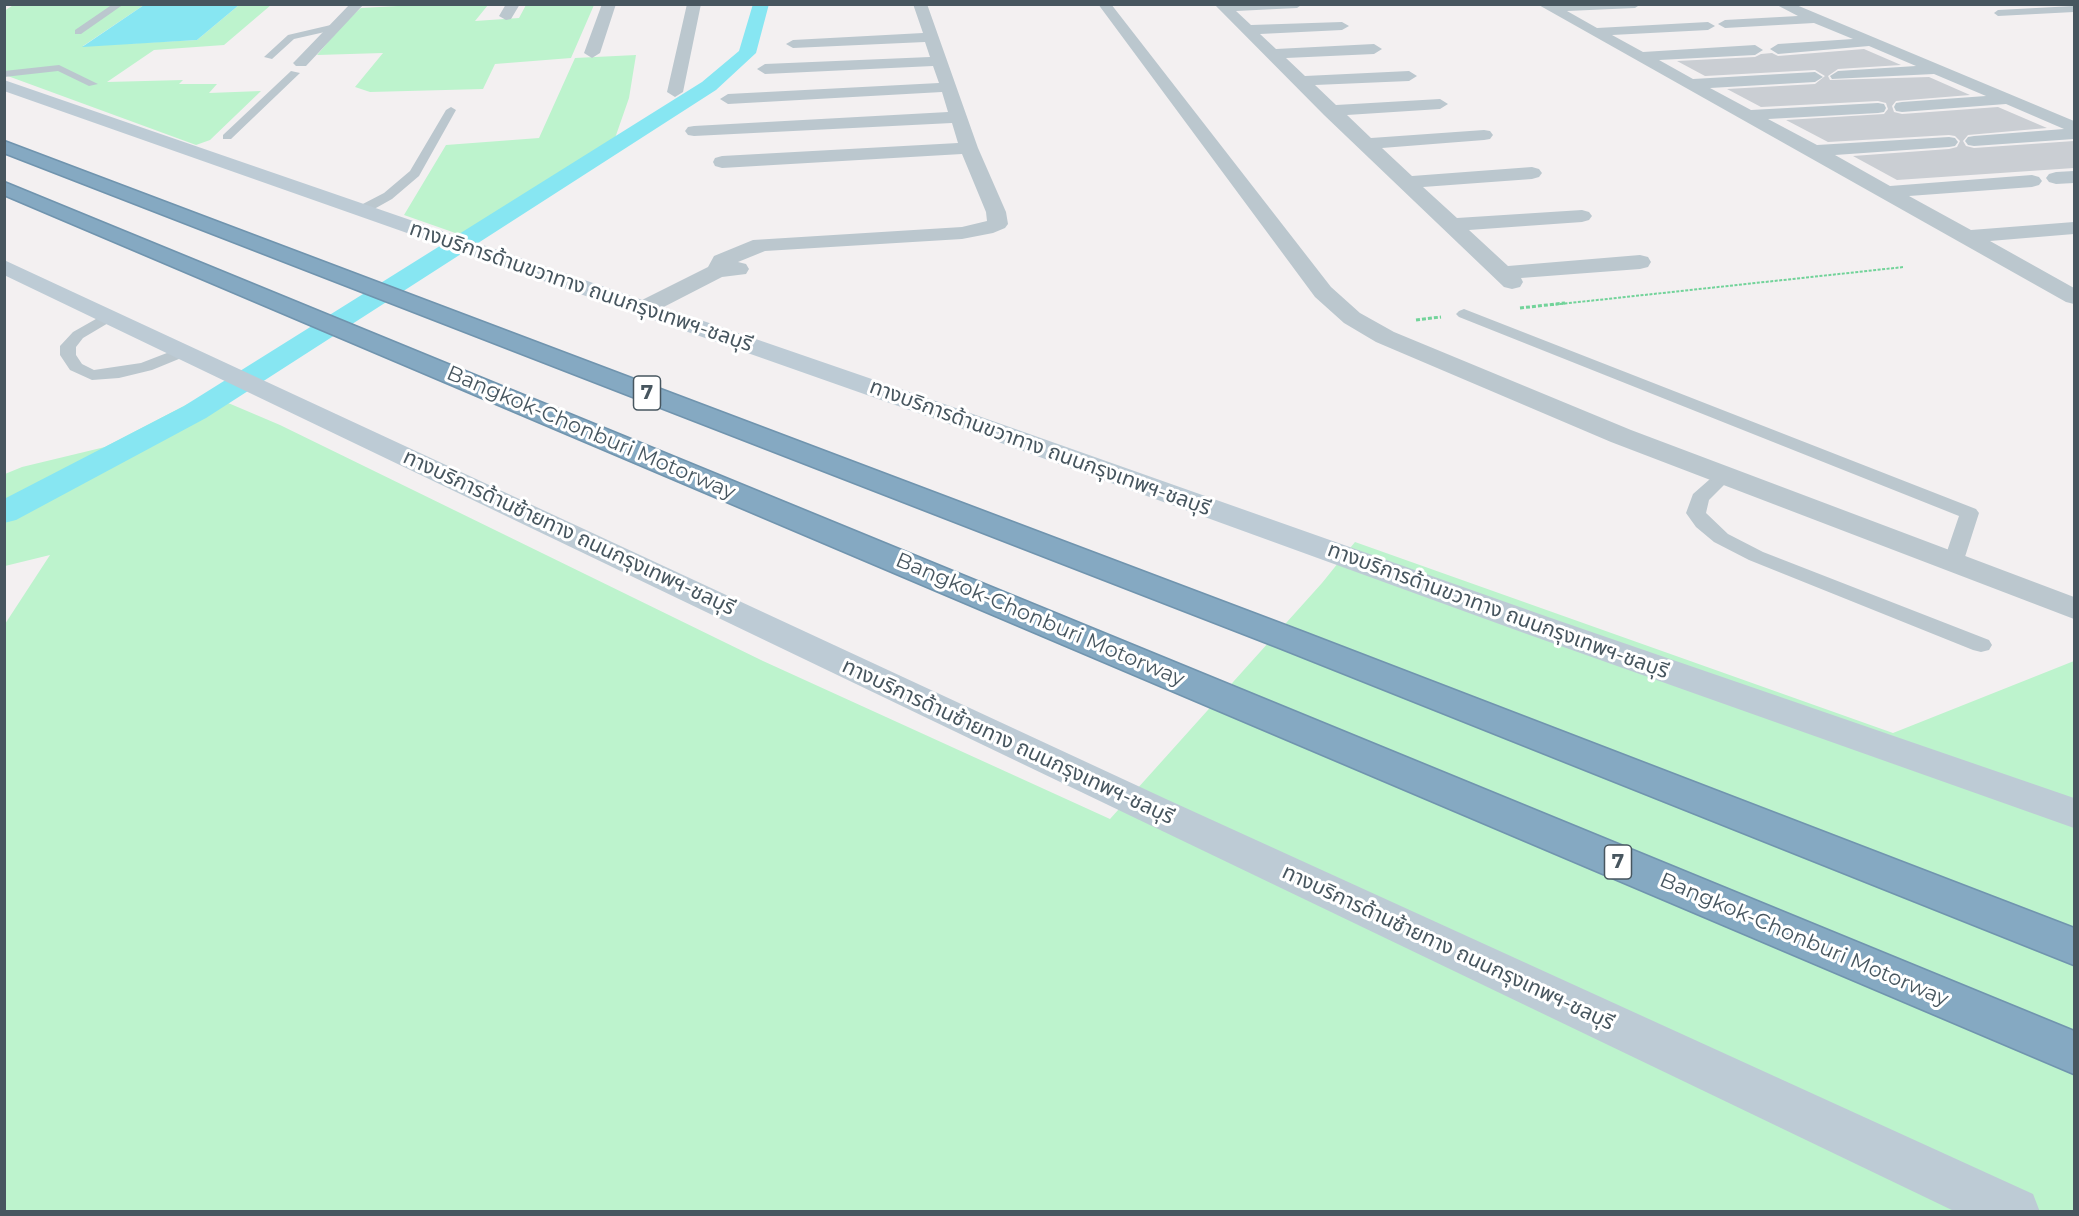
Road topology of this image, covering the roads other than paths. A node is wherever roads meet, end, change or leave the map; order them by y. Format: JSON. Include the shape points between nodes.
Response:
{"nodes":[{"id":1,"x":120,"y":4,"type":"edge"},
{"id":2,"x":358,"y":4,"type":"edge"},
{"id":3,"x":609,"y":4,"type":"edge"},
{"id":4,"x":694,"y":4,"type":"edge"},
{"id":5,"x":1104,"y":4,"type":"edge"},
{"id":6,"x":1298,"y":4,"type":"edge"},
{"id":7,"x":1635,"y":4,"type":"edge"},
{"id":8,"x":1781,"y":4,"type":"edge"},
{"id":9,"x":1222,"y":6,"type":"edge"},
{"id":10,"x":1547,"y":6,"type":"edge"},
{"id":11,"x":2074,"y":9,"type":"edge"},
{"id":12,"x":918,"y":12,"type":"edge"},
{"id":13,"x":1998,"y":13,"type":"dead end"},
{"id":14,"x":1817,"y":19,"type":"junction"},
{"id":15,"x":1725,"y":24,"type":"dead end"},
{"id":16,"x":1342,"y":26,"type":"dead end"},
{"id":17,"x":1708,"y":26,"type":"dead end"},
{"id":18,"x":335,"y":27,"type":"junction"},
{"id":19,"x":1247,"y":30,"type":"junction"},
{"id":20,"x":78,"y":32,"type":"dead end"},
{"id":21,"x":1595,"y":32,"type":"junction"},
{"id":22,"x":931,"y":38,"type":"junction"},
{"id":23,"x":1873,"y":42,"type":"junction"},
{"id":24,"x":793,"y":44,"type":"dead end"},
{"id":25,"x":1374,"y":49,"type":"dead end"},
{"id":26,"x":1778,"y":49,"type":"dead end"},
{"id":27,"x":1755,"y":50,"type":"dead end"},
{"id":28,"x":592,"y":53,"type":"dead end"},
{"id":29,"x":1272,"y":54,"type":"junction"},
{"id":30,"x":269,"y":57,"type":"dead end"},
{"id":31,"x":1639,"y":57,"type":"junction"},
{"id":32,"x":939,"y":61,"type":"junction"},
{"id":33,"x":298,"y":68,"type":"joint"},
{"id":34,"x":765,"y":69,"type":"dead end"},
{"id":35,"x":1938,"y":70,"type":"junction"},
{"id":36,"x":4,"y":74,"type":"edge"},
{"id":37,"x":1409,"y":75,"type":"dead end"},
{"id":38,"x":1838,"y":76,"type":"dead end"},
{"id":39,"x":1815,"y":77,"type":"dead end"},
{"id":40,"x":1300,"y":81,"type":"junction"},
{"id":41,"x":93,"y":84,"type":"dead end"},
{"id":42,"x":1692,"y":84,"type":"junction"},
{"id":43,"x":4,"y":85,"type":"edge"},
{"id":44,"x":948,"y":87,"type":"junction"},
{"id":45,"x":675,"y":92,"type":"dead end"},
{"id":46,"x":728,"y":99,"type":"dead end"},
{"id":47,"x":2011,"y":100,"type":"junction"},
{"id":48,"x":1440,"y":104,"type":"dead end"},
{"id":49,"x":1902,"y":107,"type":"dead end"},
{"id":50,"x":1878,"y":108,"type":"dead end"},
{"id":51,"x":451,"y":110,"type":"dead end"},
{"id":52,"x":1330,"y":111,"type":"junction"},
{"id":53,"x":1747,"y":114,"type":"junction"},
{"id":54,"x":958,"y":117,"type":"junction"},
{"id":55,"x":2074,"y":127,"type":"edge"},
{"id":56,"x":694,"y":131,"type":"dead end"},
{"id":57,"x":2074,"y":134,"type":"edge"},
{"id":58,"x":1484,"y":135,"type":"dead end"},
{"id":59,"x":227,"y":137,"type":"dead end"},
{"id":60,"x":1974,"y":141,"type":"dead end"},
{"id":61,"x":1949,"y":142,"type":"dead end"},
{"id":62,"x":1366,"y":144,"type":"junction"},
{"id":63,"x":4,"y":146,"type":"edge"},
{"id":64,"x":969,"y":148,"type":"junction"},
{"id":65,"x":1814,"y":151,"type":"junction"},
{"id":66,"x":722,"y":162,"type":"dead end"},
{"id":67,"x":1532,"y":173,"type":"dead end"},
{"id":68,"x":2032,"y":181,"type":"dead end"},
{"id":69,"x":1406,"y":182,"type":"junction"},
{"id":70,"x":4,"y":188,"type":"edge"},
{"id":71,"x":1885,"y":192,"type":"junction"},
{"id":72,"x":362,"y":210,"type":"junction"},
{"id":73,"x":1582,"y":216,"type":"dead end"},
{"id":74,"x":1452,"y":225,"type":"junction"},
{"id":75,"x":2074,"y":228,"type":"edge"},
{"id":76,"x":1966,"y":237,"type":"junction"},
{"id":77,"x":1640,"y":262,"type":"dead end"},
{"id":78,"x":4,"y":266,"type":"edge"},
{"id":79,"x":2071,"y":293,"type":"edge"},
{"id":80,"x":644,"y":308,"type":"junction"},
{"id":81,"x":1464,"y":314,"type":"road end"},
{"id":82,"x":110,"y":316,"type":"junction"},
{"id":83,"x":185,"y":351,"type":"junction"},
{"id":84,"x":1724,"y":476,"type":"junction"},
{"id":85,"x":1953,"y":563,"type":"junction"},
{"id":86,"x":2074,"y":609,"type":"edge"},
{"id":87,"x":1981,"y":645,"type":"dead end"},
{"id":88,"x":2074,"y":813,"type":"edge"},
{"id":89,"x":2074,"y":947,"type":"edge"},
{"id":90,"x":2074,"y":1053,"type":"edge"},
{"id":91,"x":2014,"y":1212,"type":"edge"}],
"edges":[{"from":1,"to":20,"type":"lane"},
{"from":2,"to":18,"type":"street"},
{"from":3,"to":28,"type":"street"},
{"from":4,"to":45,"type":"street"},
{"from":5,"to":84,"type":"street","via":[[1323,292],[1352,318],[1436,359]]},
{"from":6,"to":9,"type":"street"},
{"from":7,"to":10,"type":"street"},
{"from":8,"to":14,"type":"street"},
{"from":9,"to":19,"type":"street"},
{"from":10,"to":21,"type":"street"},
{"from":11,"to":13,"type":"lane"},
{"from":12,"to":22,"type":"street"},
{"from":14,"to":15,"type":"street"},
{"from":14,"to":23,"type":"street"},
{"from":16,"to":19,"type":"street"},
{"from":17,"to":21,"type":"street"},
{"from":18,"to":30,"type":"lane","via":[[291,37]]},
{"from":18,"to":33,"type":"street"},
{"from":19,"to":29,"type":"street"},
{"from":21,"to":31,"type":"street"},
{"from":22,"to":24,"type":"street"},
{"from":22,"to":32,"type":"street"},
{"from":23,"to":26,"type":"street"},
{"from":23,"to":35,"type":"street"},
{"from":25,"to":29,"type":"street"},
{"from":27,"to":31,"type":"street"},
{"from":29,"to":40,"type":"street"},
{"from":31,"to":42,"type":"street"},
{"from":32,"to":34,"type":"street"},
{"from":32,"to":44,"type":"street"},
{"from":33,"to":59,"type":"lane"},
{"from":35,"to":38,"type":"street"},
{"from":35,"to":47,"type":"street"},
{"from":36,"to":41,"type":"lane","via":[[59,68]]},
{"from":37,"to":40,"type":"street"},
{"from":39,"to":42,"type":"street"},
{"from":40,"to":52,"type":"street"},
{"from":42,"to":53,"type":"street"},
{"from":43,"to":72,"type":"main road","name":"ทางบริการด้านขวาทาง ถนนกรุงเทพฯ-ชลบุรี"},
{"from":44,"to":46,"type":"street"},
{"from":44,"to":54,"type":"street"},
{"from":47,"to":49,"type":"street"},
{"from":47,"to":55,"type":"street"},
{"from":48,"to":52,"type":"street"},
{"from":50,"to":53,"type":"street"},
{"from":51,"to":72,"type":"lane","via":[[415,173],[388,196]]},
{"from":52,"to":62,"type":"street"},
{"from":53,"to":65,"type":"street"},
{"from":54,"to":56,"type":"street"},
{"from":54,"to":64,"type":"street"},
{"from":57,"to":60,"type":"street"},
{"from":58,"to":62,"type":"street"},
{"from":61,"to":65,"type":"street"},
{"from":62,"to":69,"type":"street"},
{"from":63,"to":89,"type":"highway","number":"7","via":[[1289,639]]},
{"from":64,"to":66,"type":"street"},
{"from":64,"to":80,"type":"street","via":[[998,224],[962,232],[788,244],[779,252],[738,269],[717,271]]},
{"from":65,"to":71,"type":"street"},
{"from":67,"to":69,"type":"street"},
{"from":68,"to":71,"type":"street"},
{"from":69,"to":74,"type":"street"},
{"from":70,"to":90,"type":"highway","name":"Bangkok-Chonburi Motorway","number":"7"},
{"from":71,"to":76,"type":"street"},
{"from":72,"to":80,"type":"main road","name":"ทางบริการด้านขวาทาง ถนนกรุงเทพฯ-ชลบุรี"},
{"from":73,"to":74,"type":"street"},
{"from":74,"to":77,"type":"street","via":[[1507,278]]},
{"from":75,"to":76,"type":"street"},
{"from":76,"to":79,"type":"street"},
{"from":78,"to":82,"type":"main road","name":"ทางบริการด้านซ้ายทาง ถนนกรุงเทพฯ-ชลบุรี"},
{"from":80,"to":88,"type":"main road","name":"ทางบริการด้านขวาทาง ถนนกรุงเทพฯ-ชลบุรี"},
{"from":81,"to":85,"type":"lane","via":[[1968,513]]},
{"from":82,"to":83,"type":"main road","name":"ทางบริการด้านซ้ายทาง ถนนกรุงเทพฯ-ชลบุรี"},
{"from":82,"to":83,"type":"lane","via":[[78,335],[68,346],[68,355],[76,367],[92,375],[119,373]]},
{"from":83,"to":91,"type":"main road","name":"ทางบริการด้านซ้ายทาง ถนนกรุงเทพฯ-ชลบุรี","via":[[1152,810]]},
{"from":84,"to":85,"type":"street"},
{"from":84,"to":87,"type":"lane","via":[[1700,498],[1696,513],[1721,538],[1756,556]]},
{"from":85,"to":86,"type":"street"}]}
